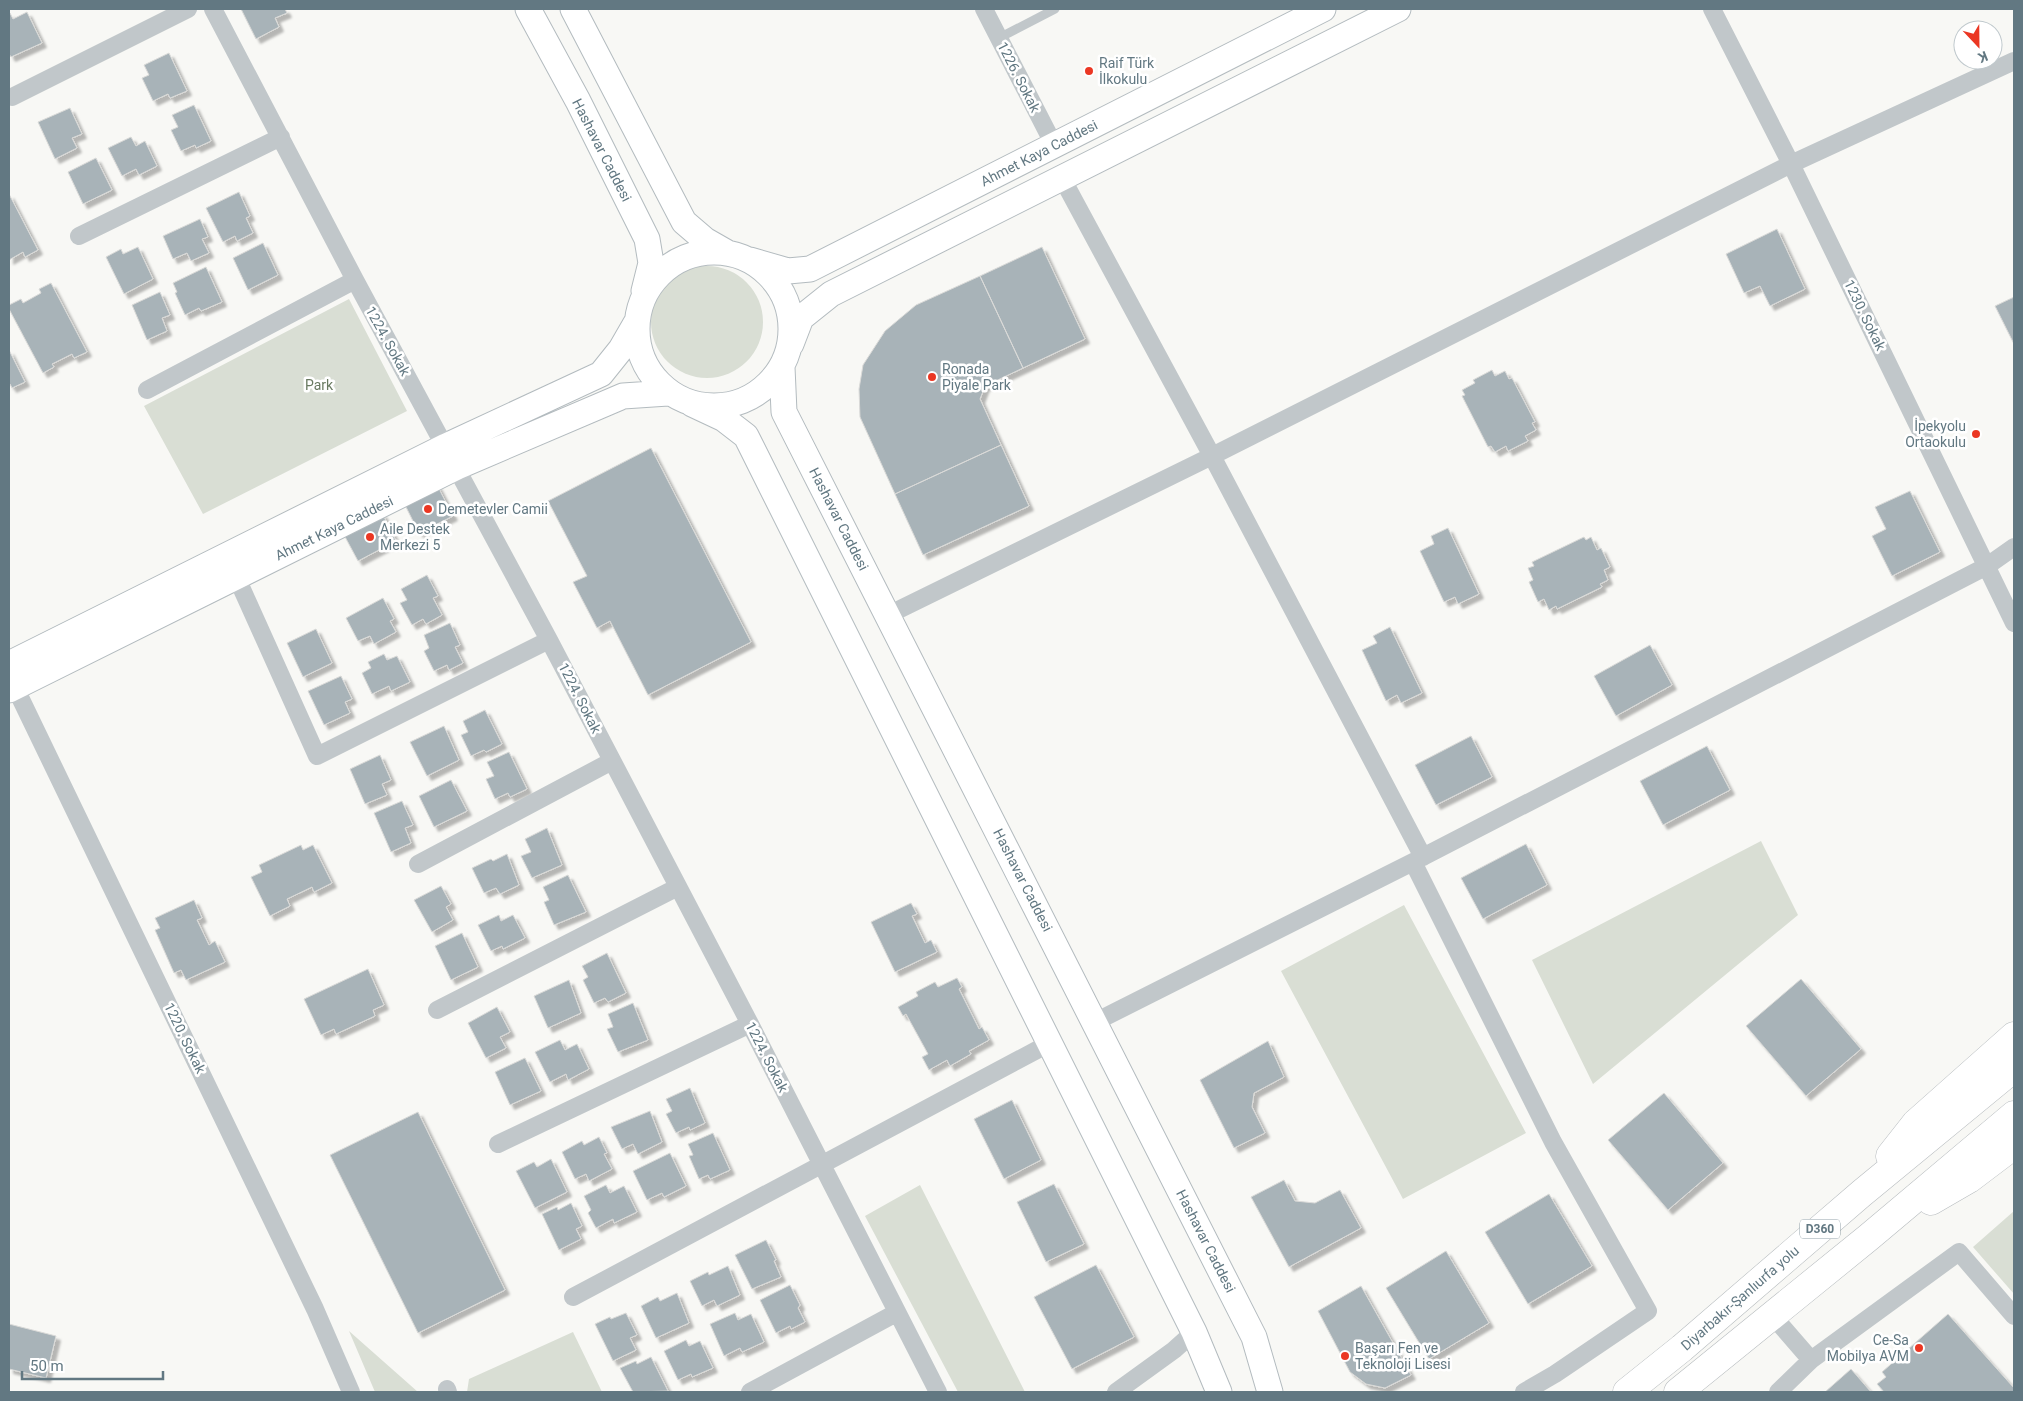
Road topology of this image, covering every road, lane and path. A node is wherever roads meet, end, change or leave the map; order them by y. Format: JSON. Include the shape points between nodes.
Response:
{"nodes":[{"id":1,"x":188,"y":9,"type":"edge"},
{"id":2,"x":213,"y":9,"type":"edge"},
{"id":3,"x":528,"y":9,"type":"edge"},
{"id":4,"x":572,"y":9,"type":"edge"},
{"id":5,"x":984,"y":9,"type":"edge"},
{"id":6,"x":1055,"y":9,"type":"edge"},
{"id":7,"x":1323,"y":9,"type":"edge"},
{"id":8,"x":1398,"y":9,"type":"edge"},
{"id":9,"x":1712,"y":9,"type":"edge"},
{"id":10,"x":999,"y":38,"type":"junction"},
{"id":11,"x":2014,"y":61,"type":"edge"},
{"id":12,"x":12,"y":97,"type":"dead end"},
{"id":13,"x":281,"y":137,"type":"junction"},
{"id":14,"x":1054,"y":145,"type":"junction"},
{"id":15,"x":1791,"y":164,"type":"junction"},
{"id":16,"x":1062,"y":178,"type":"junction"},
{"id":17,"x":79,"y":236,"type":"dead end"},
{"id":18,"x":726,"y":252,"type":"junction"},
{"id":19,"x":750,"y":260,"type":"junction"},
{"id":20,"x":355,"y":280,"type":"junction"},
{"id":21,"x":642,"y":297,"type":"junction"},
{"id":22,"x":636,"y":323,"type":"junction"},
{"id":23,"x":791,"y":344,"type":"junction"},
{"id":24,"x":782,"y":367,"type":"junction"},
{"id":25,"x":147,"y":390,"type":"dead end"},
{"id":26,"x":668,"y":393,"type":"junction"},
{"id":27,"x":692,"y":404,"type":"junction"},
{"id":28,"x":452,"y":456,"type":"junction"},
{"id":29,"x":1212,"y":456,"type":"junction"},
{"id":30,"x":2014,"y":547,"type":"edge"},
{"id":31,"x":232,"y":566,"type":"junction"},
{"id":32,"x":1987,"y":566,"type":"junction"},
{"id":33,"x":888,"y":615,"type":"junction"},
{"id":34,"x":2014,"y":623,"type":"edge"},
{"id":35,"x":549,"y":640,"type":"junction"},
{"id":36,"x":11,"y":680,"type":"edge"},
{"id":37,"x":612,"y":761,"type":"junction"},
{"id":38,"x":1418,"y":860,"type":"junction"},
{"id":39,"x":418,"y":864,"type":"dead end"},
{"id":40,"x":678,"y":886,"type":"junction"},
{"id":41,"x":437,"y":1010,"type":"dead end"},
{"id":42,"x":1095,"y":1022,"type":"junction"},
{"id":43,"x":750,"y":1024,"type":"junction"},
{"id":44,"x":2014,"y":1036,"type":"edge"},
{"id":45,"x":1050,"y":1043,"type":"junction"},
{"id":46,"x":2014,"y":1068,"type":"edge"},
{"id":47,"x":2014,"y":1115,"type":"edge"},
{"id":48,"x":498,"y":1144,"type":"dead end"},
{"id":49,"x":2014,"y":1144,"type":"edge"},
{"id":50,"x":821,"y":1164,"type":"junction"},
{"id":51,"x":1862,"y":1193,"type":"junction"},
{"id":52,"x":1869,"y":1237,"type":"junction"},
{"id":53,"x":573,"y":1296,"type":"dead end"},
{"id":54,"x":896,"y":1313,"type":"junction"},
{"id":55,"x":1772,"y":1316,"type":"junction"},
{"id":56,"x":2014,"y":1316,"type":"edge"},
{"id":57,"x":1194,"y":1332,"type":"junction"},
{"id":58,"x":1811,"y":1360,"type":"junction"},
{"id":59,"x":351,"y":1392,"type":"edge"},
{"id":60,"x":750,"y":1392,"type":"edge"},
{"id":61,"x":938,"y":1392,"type":"edge"},
{"id":62,"x":1116,"y":1392,"type":"edge"},
{"id":63,"x":1219,"y":1392,"type":"edge"},
{"id":64,"x":1270,"y":1392,"type":"edge"},
{"id":65,"x":1524,"y":1392,"type":"edge"},
{"id":66,"x":1626,"y":1392,"type":"edge"},
{"id":67,"x":1678,"y":1392,"type":"edge"},
{"id":68,"x":1778,"y":1392,"type":"edge"}],
"edges":[{"from":1,"to":12,"type":"street"},
{"from":2,"to":13,"type":"street","name":"1224. Sokak"},
{"from":3,"to":21,"type":"main road","name":"Hashavar Caddesi","via":[[647,238],[651,263]]},
{"from":4,"to":18,"type":"main road","via":[[684,222]]},
{"from":5,"to":10,"type":"street","name":"1226. Sokak"},
{"from":6,"to":10,"type":"lane"},
{"from":7,"to":14,"type":"main road","name":"Ahmet Kaya Caddesi"},
{"from":8,"to":16,"type":"main road"},
{"from":9,"to":15,"type":"street","name":"1230. Sokak"},
{"from":10,"to":14,"type":"street","name":"1226. Sokak"},
{"from":11,"to":15,"type":"street"},
{"from":13,"to":17,"type":"street"},
{"from":13,"to":20,"type":"street","name":"1224. Sokak"},
{"from":14,"to":19,"type":"main road","name":"Ahmet Kaya Caddesi","via":[[810,269],[788,271]]},
{"from":15,"to":29,"type":"street"},
{"from":15,"to":32,"type":"street","name":"1230. Sokak"},
{"from":16,"to":23,"type":"main road","via":[[831,294],[801,318]]},
{"from":16,"to":29,"type":"street"},
{"from":18,"to":19,"type":"main road"},
{"from":18,"to":21,"type":"main road","via":[[701,252],[678,260],[657,275]]},
{"from":19,"to":23,"type":"main road","via":[[770,274],[784,295],[791,319]]},
{"from":20,"to":25,"type":"street"},
{"from":20,"to":28,"type":"street","name":"1224. Sokak"},
{"from":21,"to":22,"type":"main road"},
{"from":22,"to":26,"type":"main road","via":[[638,349],[650,374]]},
{"from":22,"to":28,"type":"main road","name":"Ahmet Kaya Caddesi","via":[[601,374]]},
{"from":23,"to":24,"type":"main road"},
{"from":24,"to":27,"type":"main road","via":[[766,387],[745,400],[719,407]]},
{"from":24,"to":33,"type":"main road","name":"Hashavar Caddesi","via":[[784,412]]},
{"from":26,"to":27,"type":"main road"},
{"from":26,"to":28,"type":"main road","name":"Ahmet Kaya Caddesi","via":[[623,396]]},
{"from":27,"to":45,"type":"main road","via":[[724,419],[746,436]]},
{"from":28,"to":31,"type":"main road","name":"Ahmet Kaya Caddesi"},
{"from":28,"to":35,"type":"street","name":"1224. Sokak"},
{"from":29,"to":33,"type":"street"},
{"from":29,"to":38,"type":"street"},
{"from":30,"to":32,"type":"street"},
{"from":31,"to":35,"type":"street","via":[[317,756]]},
{"from":31,"to":36,"type":"main road","name":"Ahmet Kaya Caddesi"},
{"from":32,"to":34,"type":"street","name":"1230. Sokak"},
{"from":32,"to":38,"type":"street"},
{"from":33,"to":42,"type":"main road","name":"Hashavar Caddesi"},
{"from":35,"to":37,"type":"street","name":"1224. Sokak"},
{"from":36,"to":59,"type":"street","name":"1220. Sokak","via":[[315,1309]]},
{"from":37,"to":39,"type":"street"},
{"from":37,"to":40,"type":"street","name":"1224. Sokak"},
{"from":38,"to":42,"type":"street"},
{"from":38,"to":65,"type":"street","via":[[1553,1142],[1648,1310]]},
{"from":40,"to":41,"type":"street"},
{"from":40,"to":43,"type":"street","name":"1224. Sokak"},
{"from":42,"to":64,"type":"main road","name":"Hashavar Caddesi","via":[[1254,1337]]},
{"from":43,"to":48,"type":"street"},
{"from":43,"to":50,"type":"street","name":"1224. Sokak"},
{"from":44,"to":51,"type":"highway","via":[[1916,1123]]},
{"from":45,"to":50,"type":"street"},
{"from":45,"to":57,"type":"main road"},
{"from":46,"to":51,"type":"highway","name":"Diyarbakır-Şanlıurfa yolu","number":"D360"},
{"from":47,"to":52,"type":"highway","number":"D360"},
{"from":49,"to":52,"type":"highway","via":[[1969,1179]]},
{"from":50,"to":53,"type":"street"},
{"from":50,"to":54,"type":"street","name":"1224. Sokak"},
{"from":51,"to":66,"type":"highway","name":"Diyarbakır-Şanlıurfa yolu","number":"D360"},
{"from":52,"to":55,"type":"highway","number":"D360"},
{"from":54,"to":60,"type":"street"},
{"from":54,"to":61,"type":"street","name":"1224. Sokak"},
{"from":55,"to":58,"type":"street"},
{"from":55,"to":67,"type":"highway","number":"D360"},
{"from":56,"to":58,"type":"street","via":[[1959,1252]]},
{"from":57,"to":62,"type":"street"},
{"from":57,"to":63,"type":"main road"},
{"from":58,"to":68,"type":"street"}]}
